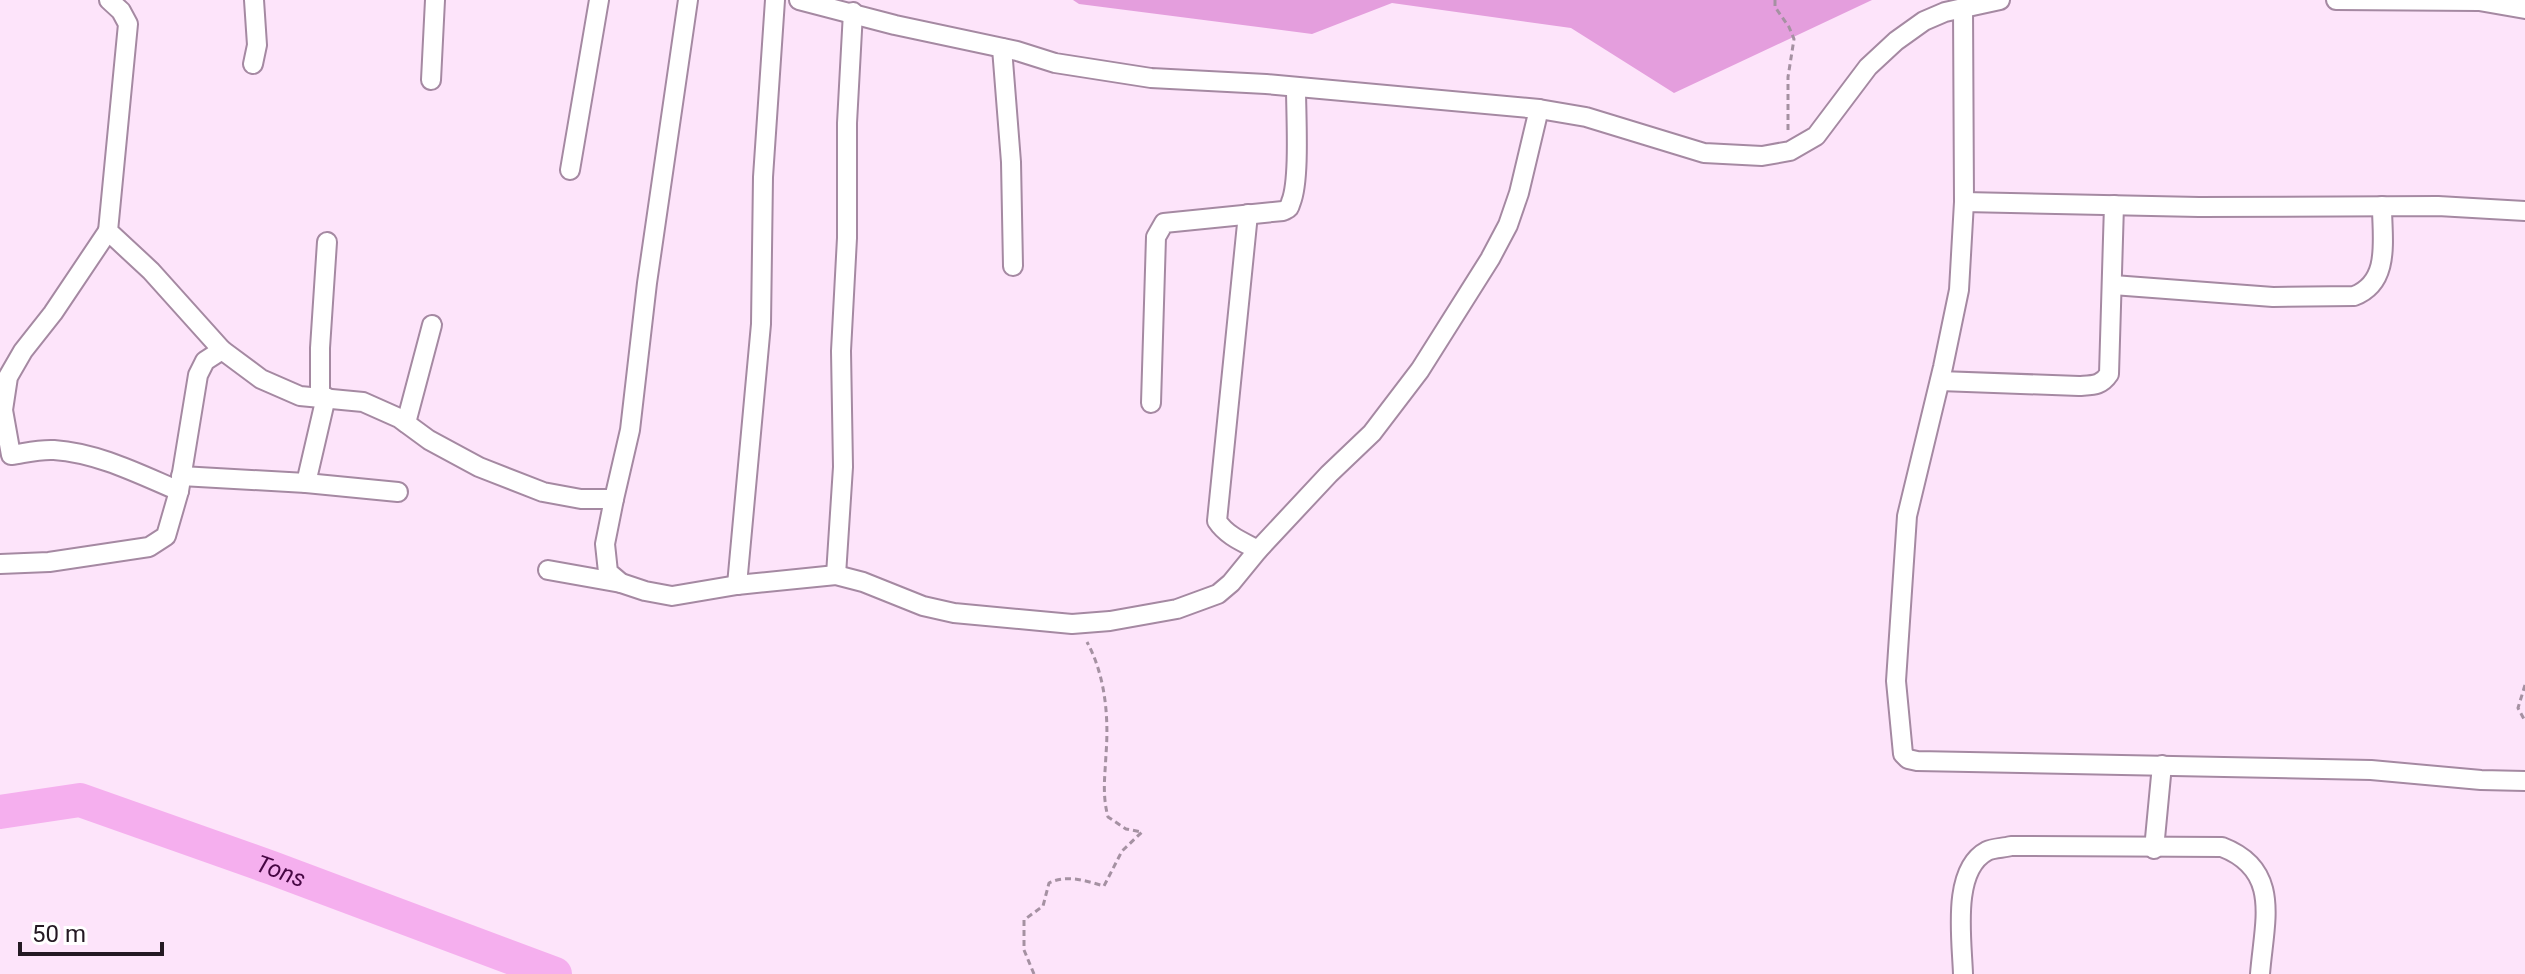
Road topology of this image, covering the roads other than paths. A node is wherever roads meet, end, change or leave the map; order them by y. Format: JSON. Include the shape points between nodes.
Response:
{"nodes":[{"id":1,"x":109,"y":0,"type":"edge"},
{"id":2,"x":254,"y":0,"type":"edge"},
{"id":3,"x":435,"y":0,"type":"edge"},
{"id":4,"x":599,"y":0,"type":"edge"},
{"id":5,"x":688,"y":0,"type":"edge"},
{"id":6,"x":775,"y":0,"type":"edge"},
{"id":7,"x":799,"y":0,"type":"edge"},
{"id":8,"x":2000,"y":0,"type":"edge"},
{"id":9,"x":2336,"y":0,"type":"edge"},
{"id":10,"x":1963,"y":8,"type":"junction"},
{"id":11,"x":2525,"y":9,"type":"edge"},
{"id":12,"x":853,"y":12,"type":"junction"},
{"id":13,"x":1002,"y":48,"type":"junction"},
{"id":14,"x":253,"y":64,"type":"dead end"},
{"id":15,"x":431,"y":80,"type":"dead end"},
{"id":16,"x":1296,"y":88,"type":"junction"},
{"id":17,"x":1539,"y":109,"type":"junction"},
{"id":18,"x":570,"y":170,"type":"dead end"},
{"id":19,"x":1964,"y":202,"type":"junction"},
{"id":20,"x":2114,"y":205,"type":"junction"},
{"id":21,"x":2382,"y":206,"type":"junction"},
{"id":22,"x":2525,"y":211,"type":"edge"},
{"id":23,"x":1248,"y":214,"type":"junction"},
{"id":24,"x":108,"y":231,"type":"junction"},
{"id":25,"x":327,"y":242,"type":"dead end"},
{"id":26,"x":1013,"y":266,"type":"dead end"},
{"id":27,"x":2113,"y":285,"type":"junction"},
{"id":28,"x":432,"y":325,"type":"dead end"},
{"id":29,"x":222,"y":350,"type":"junction"},
{"id":30,"x":1940,"y":381,"type":"junction"},
{"id":31,"x":323,"y":397,"type":"junction"},
{"id":32,"x":1151,"y":403,"type":"dead end"},
{"id":33,"x":406,"y":423,"type":"junction"},
{"id":34,"x":5,"y":455,"type":"edge"},
{"id":35,"x":180,"y":483,"type":"junction"},
{"id":36,"x":306,"y":483,"type":"junction"},
{"id":37,"x":398,"y":492,"type":"dead end"},
{"id":38,"x":614,"y":499,"type":"junction"},
{"id":39,"x":1258,"y":550,"type":"junction"},
{"id":40,"x":0,"y":564,"type":"edge"},
{"id":41,"x":548,"y":570,"type":"dead end"},
{"id":42,"x":836,"y":575,"type":"junction"},
{"id":43,"x":621,"y":583,"type":"junction"},
{"id":44,"x":737,"y":585,"type":"junction"},
{"id":45,"x":2162,"y":765,"type":"junction"},
{"id":46,"x":2525,"y":781,"type":"edge"},
{"id":47,"x":2154,"y":849,"type":"junction"},
{"id":48,"x":1963,"y":974,"type":"edge"},
{"id":49,"x":2260,"y":974,"type":"edge"}],
"edges":[{"from":1,"to":24,"type":"street","via":[[128,24]]},
{"from":2,"to":14,"type":"street"},
{"from":3,"to":15,"type":"street"},
{"from":4,"to":18,"type":"street"},
{"from":5,"to":38,"type":"street","via":[[630,430]]},
{"from":6,"to":44,"type":"street","via":[[763,177],[761,324]]},
{"from":7,"to":12,"type":"street"},
{"from":8,"to":10,"type":"street"},
{"from":9,"to":11,"type":"street","via":[[2479,1]]},
{"from":10,"to":17,"type":"street","via":[[1924,21],[1896,41],[1868,67],[1816,136],[1790,151],[1762,156],[1704,153],[1586,117]]},
{"from":10,"to":19,"type":"street"},
{"from":12,"to":13,"type":"street"},
{"from":12,"to":42,"type":"street"},
{"from":13,"to":16,"type":"street","via":[[1055,63],[1151,78]]},
{"from":13,"to":26,"type":"street"},
{"from":16,"to":17,"type":"street"},
{"from":16,"to":23,"type":"street","via":[[1291,203],[1283,211]]},
{"from":17,"to":39,"type":"street","via":[[1519,193],[1490,259],[1393,408]]},
{"from":19,"to":20,"type":"street"},
{"from":19,"to":30,"type":"street","via":[[1959,290]]},
{"from":20,"to":21,"type":"street"},
{"from":20,"to":27,"type":"street"},
{"from":21,"to":22,"type":"street"},
{"from":21,"to":27,"type":"street","via":[[2382,268],[2366,292],[2354,296],[2273,297]]},
{"from":23,"to":32,"type":"street","via":[[1164,223],[1160,228]]},
{"from":23,"to":39,"type":"street","via":[[1217,521],[1233,538]]},
{"from":24,"to":29,"type":"street"},
{"from":24,"to":34,"type":"street","via":[[8,377]]},
{"from":25,"to":31,"type":"street","via":[[320,348]]},
{"from":27,"to":30,"type":"street","via":[[2109,374],[2098,385]]},
{"from":28,"to":33,"type":"street"},
{"from":29,"to":31,"type":"street","via":[[261,379],[300,396]]},
{"from":29,"to":35,"type":"street","via":[[205,361],[198,375]]},
{"from":30,"to":45,"type":"street","via":[[1907,516],[1896,681],[1903,754],[1917,761]]},
{"from":31,"to":33,"type":"street","via":[[363,402]]},
{"from":31,"to":36,"type":"street"},
{"from":33,"to":38,"type":"street","via":[[479,467],[543,492]]},
{"from":34,"to":35,"type":"street","via":[[51,450],[83,454]]},
{"from":35,"to":36,"type":"street"},
{"from":35,"to":40,"type":"street","via":[[166,536],[149,547]]},
{"from":36,"to":37,"type":"street"},
{"from":38,"to":43,"type":"street","via":[[605,544],[608,572]]},
{"from":39,"to":42,"type":"street","via":[[1218,594],[1177,609],[1072,624],[954,613]]},
{"from":41,"to":43,"type":"street"},
{"from":42,"to":44,"type":"street"},
{"from":43,"to":44,"type":"street","via":[[672,596]]},
{"from":45,"to":46,"type":"street","via":[[2371,770]]},
{"from":45,"to":47,"type":"street"},
{"from":47,"to":48,"type":"street","via":[[2011,846],[1987,851],[1969,867],[1962,894]]},
{"from":47,"to":49,"type":"street","via":[[2222,847],[2242,855],[2255,869],[2264,885]]}]}
